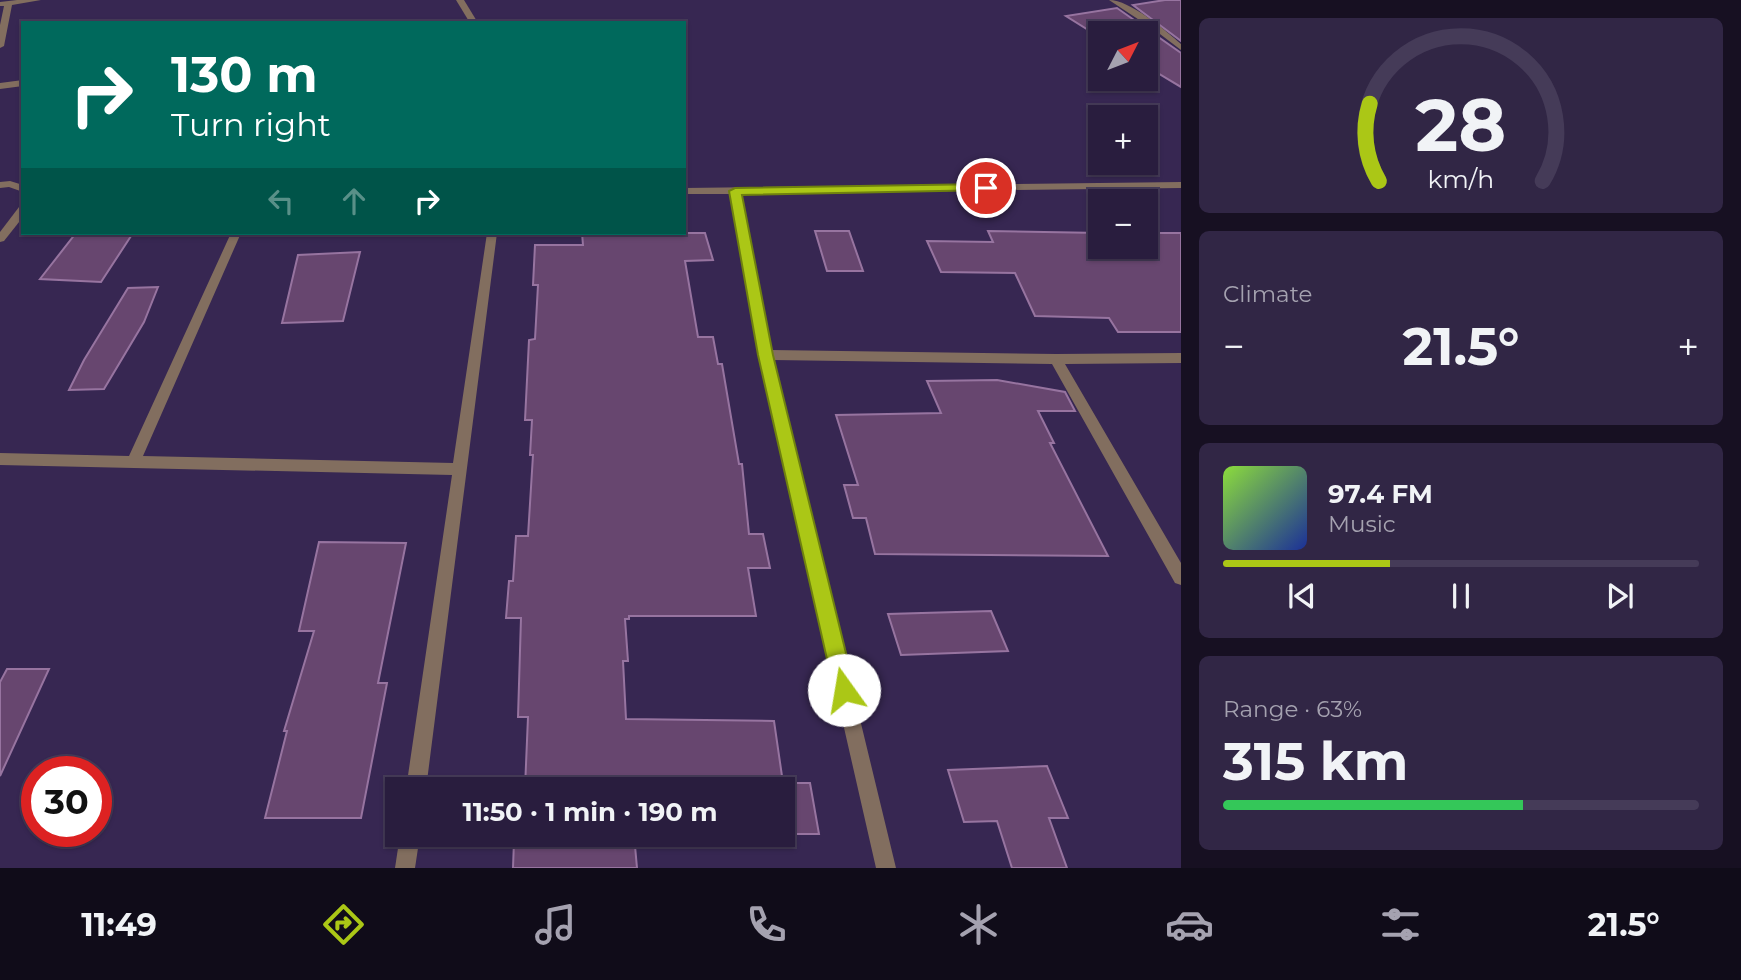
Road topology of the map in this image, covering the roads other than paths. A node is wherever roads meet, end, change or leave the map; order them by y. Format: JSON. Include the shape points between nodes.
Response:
{"nodes":[{"id":1,"x":37,"y":0,"type":"edge"},
{"id":2,"x":460,"y":0,"type":"edge"},
{"id":3,"x":1113,"y":0,"type":"edge"},
{"id":4,"x":4,"y":4,"type":"edge"},
{"id":5,"x":473,"y":21,"type":"edge"},
{"id":6,"x":0,"y":46,"type":"edge"},
{"id":7,"x":1181,"y":48,"type":"edge"},
{"id":8,"x":21,"y":83,"type":"edge"},
{"id":9,"x":0,"y":86,"type":"edge"},
{"id":10,"x":0,"y":185,"type":"edge"},
{"id":11,"x":1181,"y":186,"type":"edge"},
{"id":12,"x":21,"y":188,"type":"edge"},
{"id":13,"x":686,"y":191,"type":"edge"},
{"id":14,"x":735,"y":191,"type":"junction"},
{"id":15,"x":21,"y":212,"type":"edge"},
{"id":16,"x":235,"y":235,"type":"edge"},
{"id":17,"x":492,"y":235,"type":"edge"},
{"id":18,"x":0,"y":239,"type":"edge"},
{"id":19,"x":765,"y":355,"type":"junction"},
{"id":20,"x":1181,"y":358,"type":"edge"},
{"id":21,"x":1056,"y":359,"type":"junction"},
{"id":22,"x":0,"y":459,"type":"edge"},
{"id":23,"x":133,"y":462,"type":"junction"},
{"id":24,"x":460,"y":469,"type":"junction"},
{"id":25,"x":1181,"y":578,"type":"edge"},
{"id":26,"x":418,"y":777,"type":"edge"},
{"id":27,"x":408,"y":847,"type":"edge"},
{"id":28,"x":405,"y":868,"type":"edge"},
{"id":29,"x":886,"y":868,"type":"edge"}],
"edges":[{"from":1,"to":4,"type":"street"},
{"from":2,"to":5,"type":"street"},
{"from":3,"to":7,"type":"street"},
{"from":4,"to":6,"type":"street"},
{"from":8,"to":9,"type":"street"},
{"from":10,"to":12,"type":"street"},
{"from":11,"to":14,"type":"street"},
{"from":13,"to":14,"type":"street"},
{"from":14,"to":19,"type":"street"},
{"from":15,"to":18,"type":"street"},
{"from":16,"to":23,"type":"street"},
{"from":17,"to":24,"type":"street"},
{"from":19,"to":21,"type":"street"},
{"from":19,"to":29,"type":"street"},
{"from":20,"to":21,"type":"street"},
{"from":21,"to":25,"type":"street"},
{"from":22,"to":23,"type":"street"},
{"from":23,"to":24,"type":"street"},
{"from":24,"to":26,"type":"street"},
{"from":27,"to":28,"type":"street"}]}
